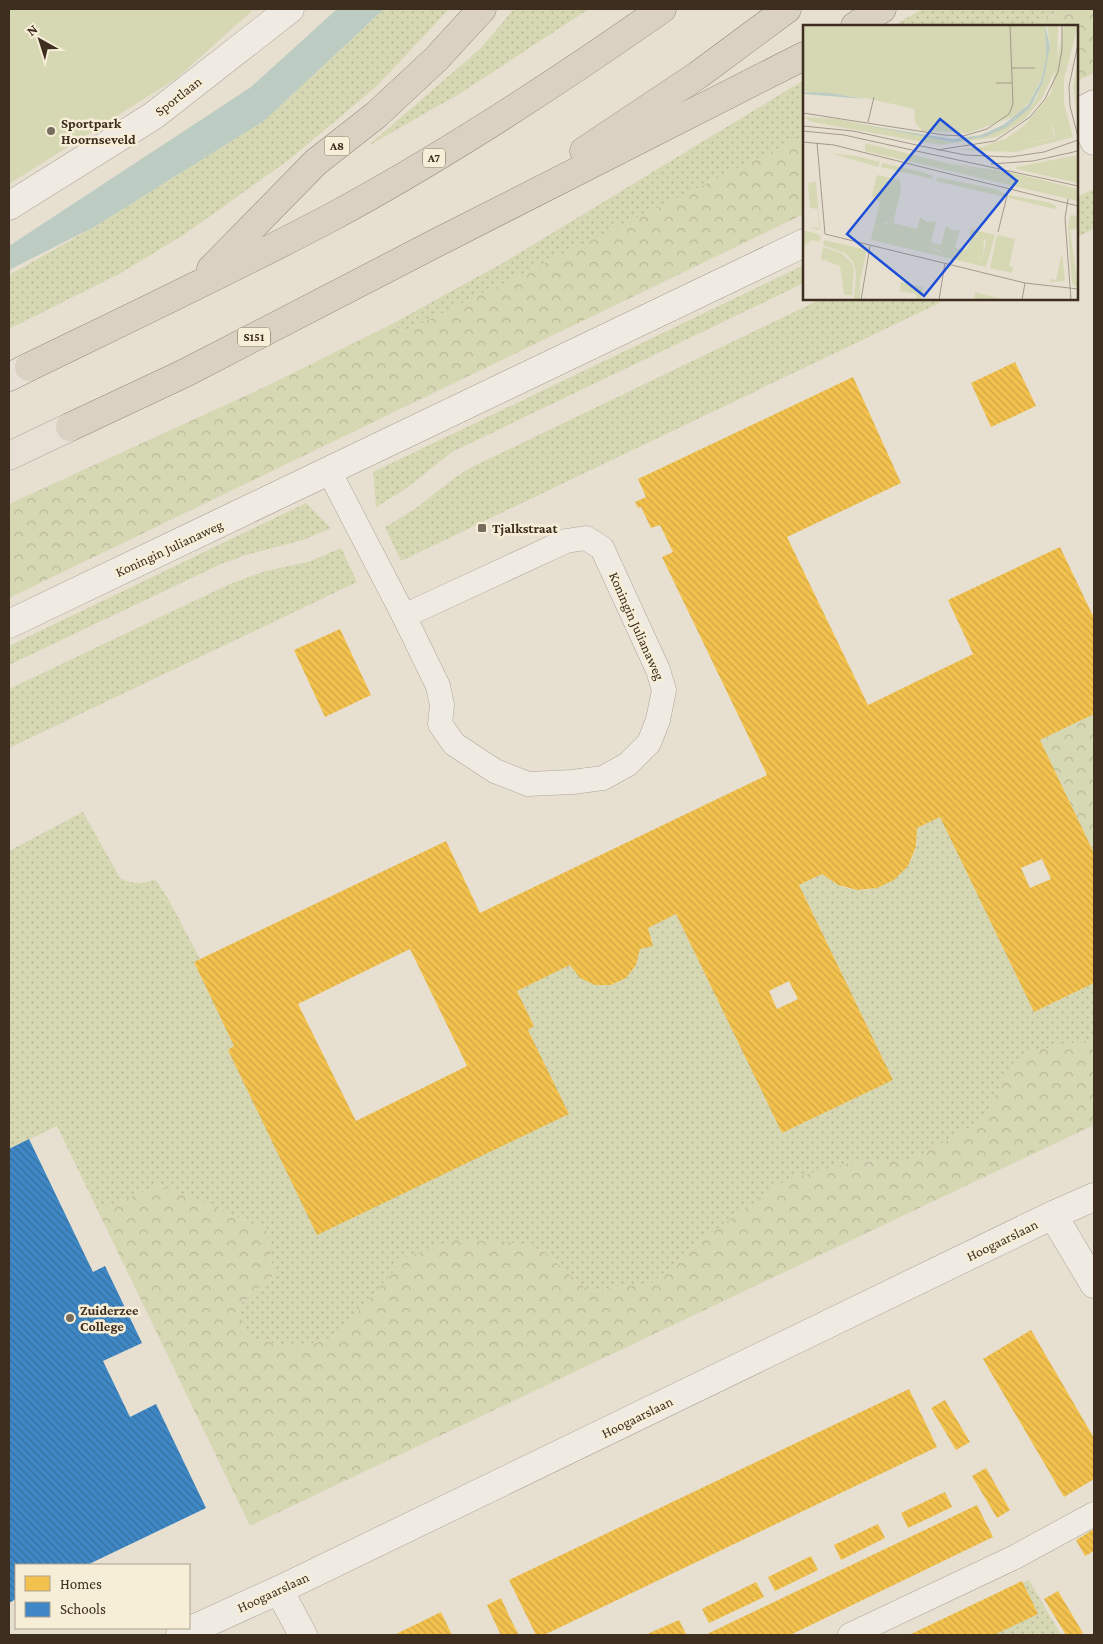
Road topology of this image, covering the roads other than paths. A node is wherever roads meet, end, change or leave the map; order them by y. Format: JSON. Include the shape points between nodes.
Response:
{"nodes":[{"id":1,"x":290,"y":9,"type":"edge"},
{"id":2,"x":482,"y":9,"type":"edge"},
{"id":3,"x":662,"y":9,"type":"edge"},
{"id":4,"x":787,"y":9,"type":"edge"},
{"id":5,"x":882,"y":9,"type":"edge"},
{"id":6,"x":857,"y":25,"type":"edge"},
{"id":7,"x":803,"y":57,"type":"edge"},
{"id":8,"x":1084,"y":109,"type":"edge"},
{"id":9,"x":1094,"y":141,"type":"edge"},
{"id":10,"x":9,"y":206,"type":"edge"},
{"id":11,"x":436,"y":243,"type":"junction"},
{"id":12,"x":803,"y":243,"type":"edge"},
{"id":13,"x":194,"y":286,"type":"junction"},
{"id":14,"x":19,"y":372,"type":"edge"},
{"id":15,"x":70,"y":427,"type":"joint"},
{"id":16,"x":9,"y":456,"type":"edge"},
{"id":17,"x":329,"y":471,"type":"junction"},
{"id":18,"x":404,"y":616,"type":"junction"},
{"id":19,"x":9,"y":624,"type":"edge"},
{"id":20,"x":1094,"y":1196,"type":"edge"},
{"id":21,"x":1053,"y":1215,"type":"junction"},
{"id":22,"x":1094,"y":1284,"type":"edge"},
{"id":23,"x":1094,"y":1514,"type":"edge"},
{"id":24,"x":279,"y":1590,"type":"junction"},
{"id":25,"x":180,"y":1635,"type":"edge"},
{"id":26,"x":303,"y":1635,"type":"edge"},
{"id":27,"x":850,"y":1635,"type":"edge"}],
"edges":[{"from":1,"to":10,"type":"street","name":"Sportlaan","via":[[153,116]]},
{"from":2,"to":13,"type":"highway","number":"A8","via":[[436,59],[376,115],[316,162]]},
{"from":3,"to":13,"type":"highway","number":"A7","via":[[470,138],[331,217]]},
{"from":4,"to":11,"type":"highway","via":[[698,75],[593,145]]},
{"from":5,"to":6,"type":"highway"},
{"from":7,"to":11,"type":"highway"},
{"from":8,"to":9,"type":"street"},
{"from":11,"to":15,"type":"highway","number":"S151","via":[[194,368]]},
{"from":12,"to":17,"type":"street","name":"Koningin Julianaweg"},
{"from":13,"to":14,"type":"highway"},
{"from":15,"to":16,"type":"main road","number":"S151"},
{"from":17,"to":18,"type":"lane","name":"Koningin Julianaweg"},
{"from":17,"to":19,"type":"street","name":"Koningin Julianaweg"},
{"from":18,"to":18,"type":"lane","name":"Koningin Julianaweg","via":[[438,686],[442,705],[440,724],[454,744],[495,771],[528,784],[603,778],[628,764],[649,743],[664,690],[658,670],[602,548],[586,538],[566,541]]},
{"from":20,"to":21,"type":"street","name":"Hoogaarslaan"},
{"from":21,"to":22,"type":"street"},
{"from":21,"to":24,"type":"street","name":"Hoogaarslaan"},
{"from":23,"to":27,"type":"lane","via":[[1015,1558]]},
{"from":24,"to":25,"type":"street","name":"Hoogaarslaan"},
{"from":24,"to":26,"type":"street"}]}
